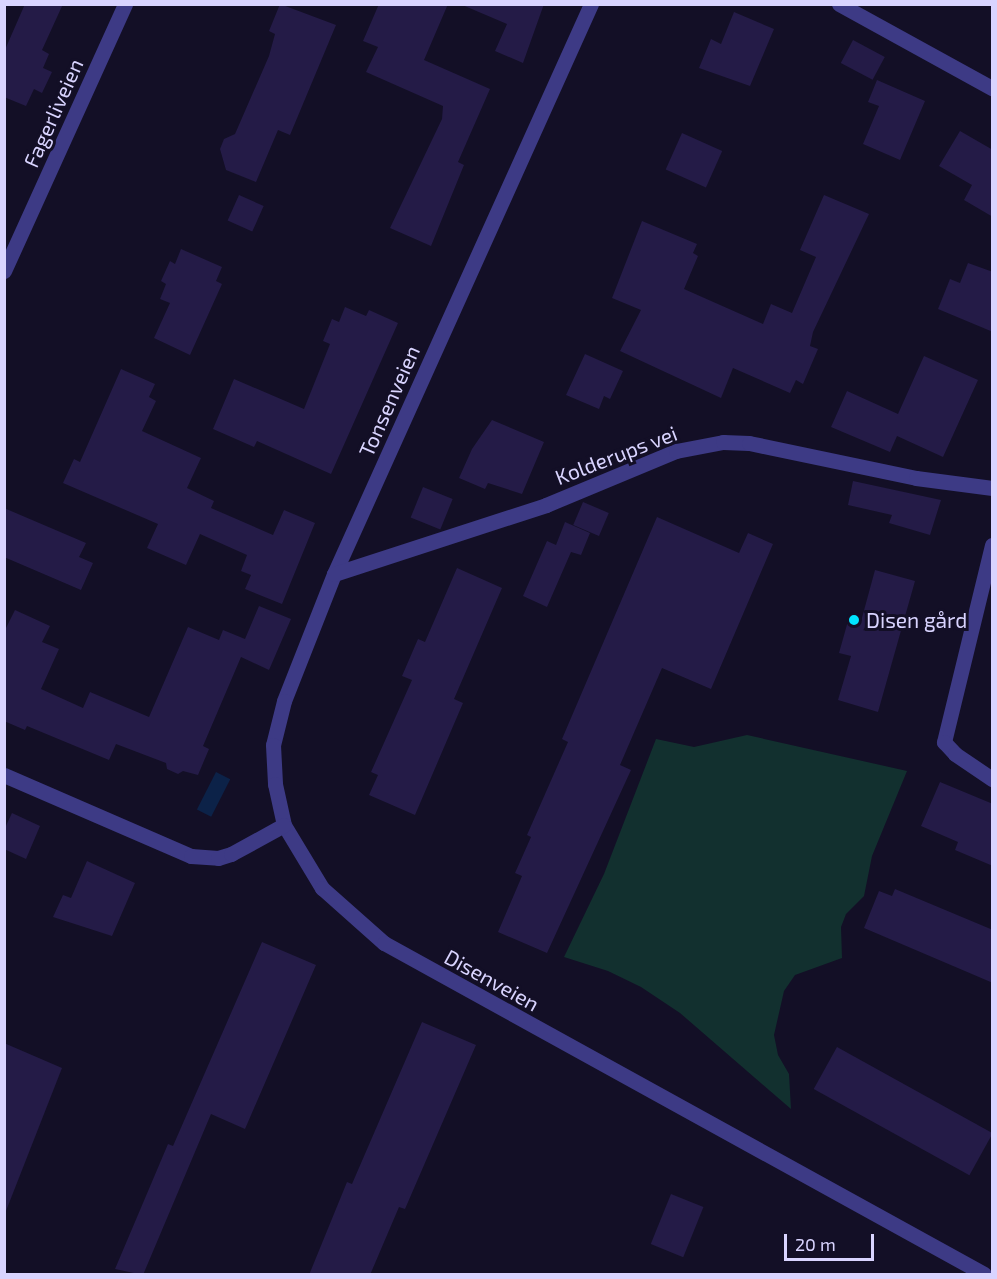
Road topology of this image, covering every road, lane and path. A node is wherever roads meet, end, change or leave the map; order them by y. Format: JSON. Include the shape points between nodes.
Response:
{"nodes":[{"id":1,"x":125,"y":4,"type":"edge"},
{"id":2,"x":591,"y":4,"type":"edge"},
{"id":3,"x":839,"y":4,"type":"edge"},
{"id":4,"x":993,"y":88,"type":"edge"},
{"id":5,"x":4,"y":271,"type":"edge"},
{"id":6,"x":993,"y":488,"type":"edge"},
{"id":7,"x":993,"y":545,"type":"edge"},
{"id":8,"x":334,"y":574,"type":"junction"},
{"id":9,"x":4,"y":775,"type":"edge"},
{"id":10,"x":993,"y":779,"type":"edge"},
{"id":11,"x":284,"y":825,"type":"junction"},
{"id":12,"x":984,"y":1275,"type":"edge"}],
"edges":[{"from":1,"to":5,"type":"street","name":"Fagerliveien"},
{"from":2,"to":8,"type":"street","name":"Tonsenveien"},
{"from":3,"to":4,"type":"street"},
{"from":6,"to":8,"type":"street","name":"Kolderups vei","via":[[916,478],[748,443],[723,442],[676,452],[546,505]]},
{"from":7,"to":10,"type":"street","via":[[944,742]]},
{"from":8,"to":11,"type":"street","name":"Tonsenveien","via":[[284,701],[273,745],[275,784]]},
{"from":9,"to":11,"type":"street","via":[[191,856],[218,858],[231,854]]},
{"from":11,"to":12,"type":"street","name":"Disenveien","via":[[322,888],[384,943]]}]}
